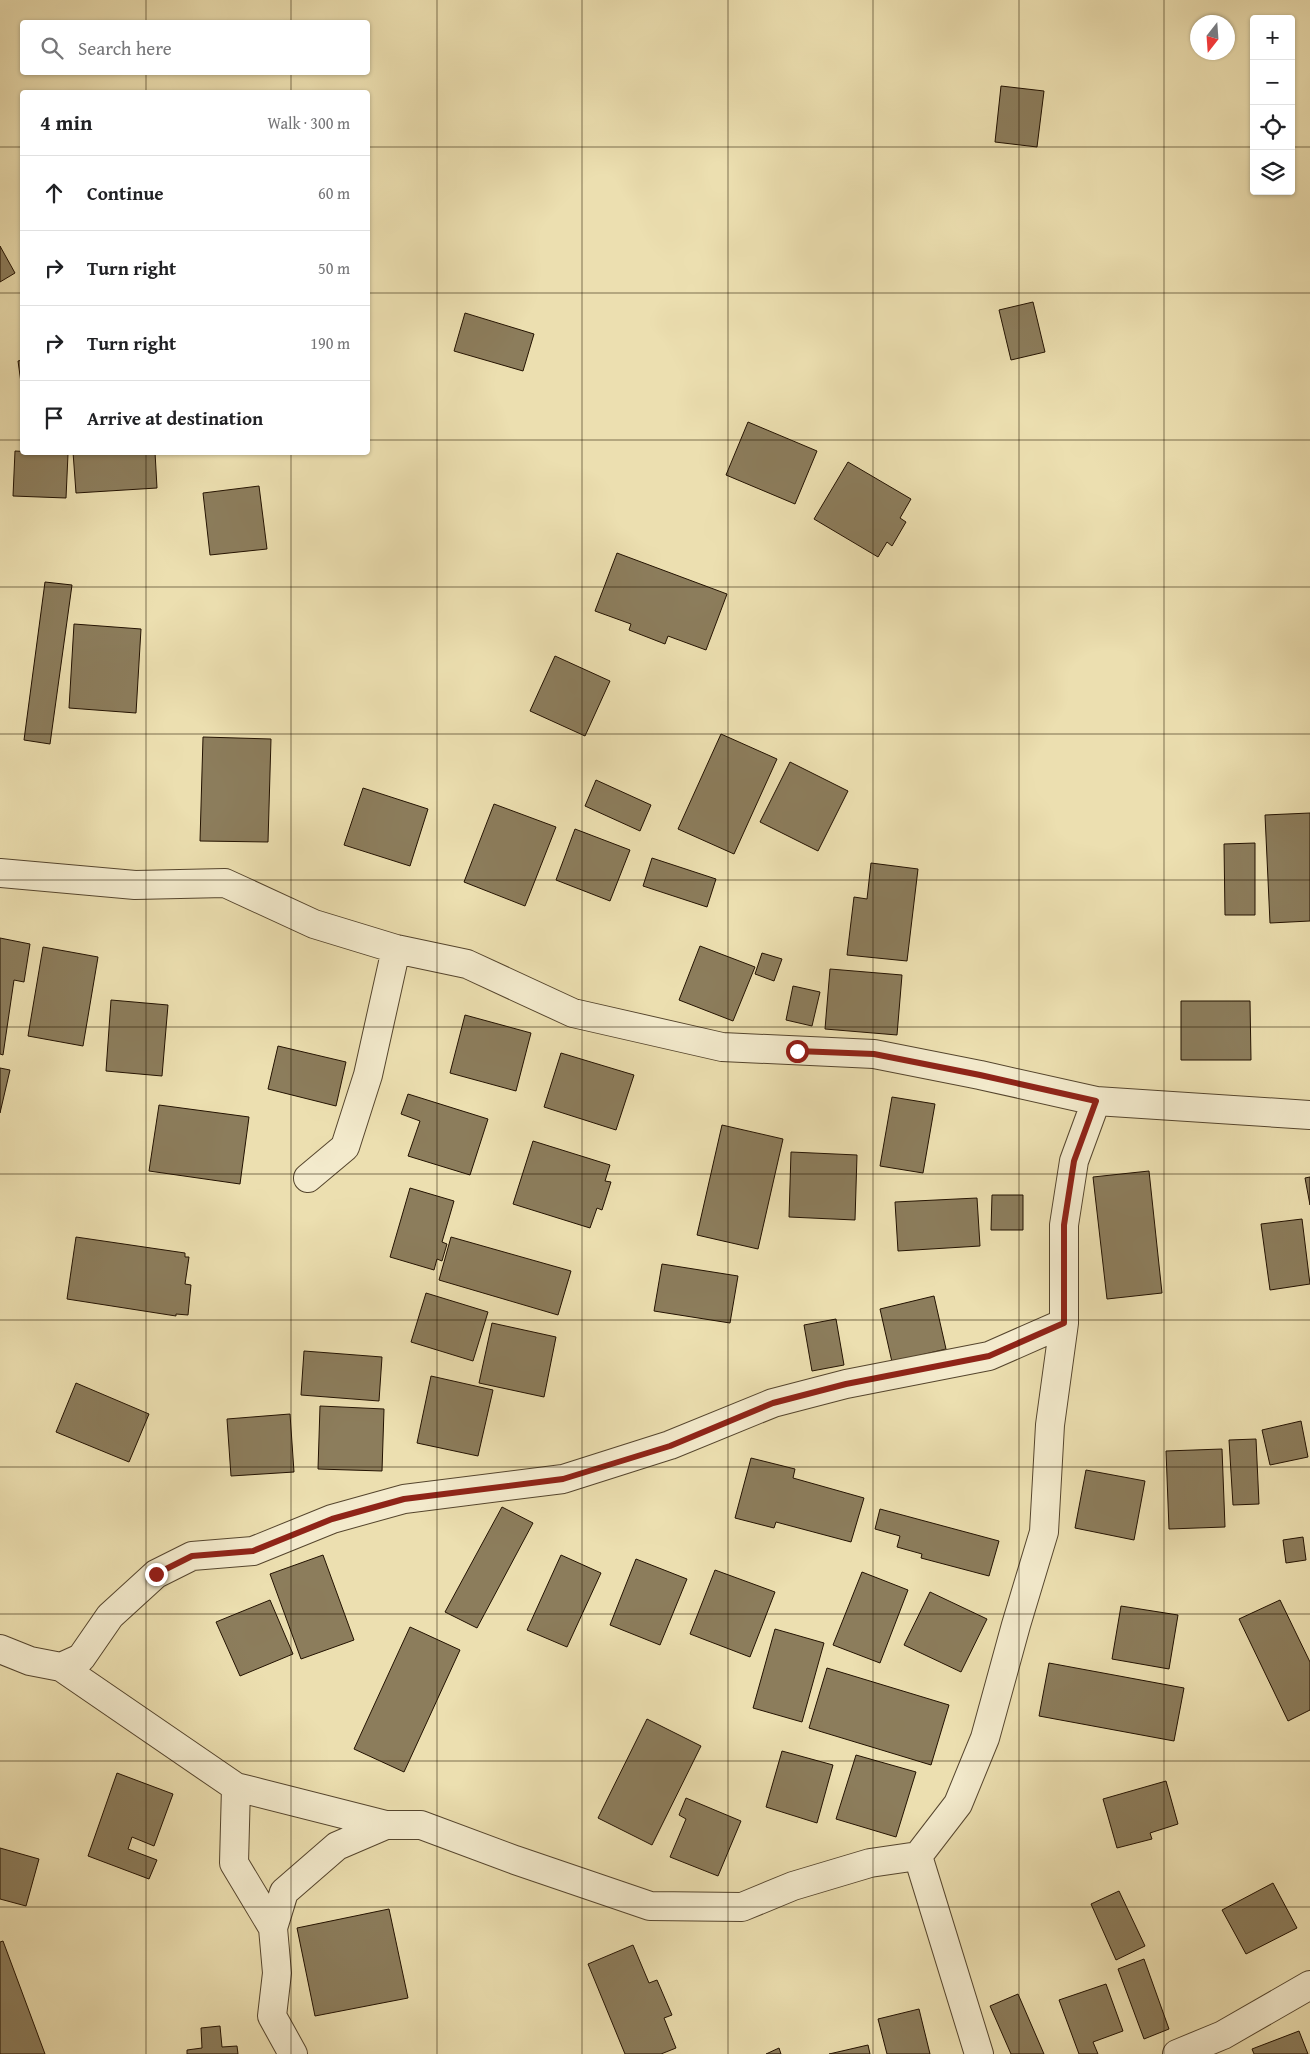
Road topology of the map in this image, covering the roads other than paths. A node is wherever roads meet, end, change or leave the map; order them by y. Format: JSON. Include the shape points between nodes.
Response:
{"nodes":[{"id":1,"x":0,"y":873,"type":"edge"},
{"id":2,"x":396,"y":949,"type":"junction"},
{"id":3,"x":1096,"y":1101,"type":"junction"},
{"id":4,"x":1310,"y":1115,"type":"edge"},
{"id":5,"x":308,"y":1178,"type":"dead end"},
{"id":6,"x":1064,"y":1323,"type":"junction"},
{"id":7,"x":0,"y":1649,"type":"edge"},
{"id":8,"x":61,"y":1668,"type":"junction"},
{"id":9,"x":236,"y":1787,"type":"junction"},
{"id":10,"x":386,"y":1825,"type":"junction"},
{"id":11,"x":918,"y":1856,"type":"junction"},
{"id":12,"x":273,"y":1928,"type":"junction"},
{"id":13,"x":1310,"y":1985,"type":"edge"},
{"id":14,"x":293,"y":2054,"type":"edge"},
{"id":15,"x":979,"y":2054,"type":"edge"},
{"id":16,"x":1177,"y":2054,"type":"edge"}],
"edges":[{"from":1,"to":2,"type":"street","via":[[135,885],[225,883],[314,924]]},
{"from":2,"to":3,"type":"street","via":[[467,964],[573,1013],[722,1048],[874,1054]]},
{"from":2,"to":5,"type":"street","via":[[368,1076],[345,1146]]},
{"from":3,"to":4,"type":"street"},
{"from":3,"to":6,"type":"street","via":[[1074,1161],[1064,1225]]},
{"from":6,"to":8,"type":"street","via":[[989,1356],[846,1384],[773,1403],[670,1446],[563,1479],[404,1499],[332,1519],[253,1551],[192,1556],[156,1574],[110,1616],[81,1658]]},
{"from":6,"to":11,"type":"street","via":[[1050,1425],[1044,1532],[985,1738],[958,1804]]},
{"from":7,"to":8,"type":"street","via":[[30,1661]]},
{"from":8,"to":9,"type":"street"},
{"from":9,"to":10,"type":"street"},
{"from":9,"to":12,"type":"street","via":[[234,1863]]},
{"from":10,"to":11,"type":"street","via":[[421,1825],[650,1906],[742,1907],[793,1886],[870,1862]]},
{"from":10,"to":12,"type":"street","via":[[337,1846],[284,1892]]},
{"from":11,"to":15,"type":"street"},
{"from":12,"to":14,"type":"street","via":[[277,1973],[272,2016]]},
{"from":13,"to":16,"type":"street","via":[[1223,2035]]}]}
